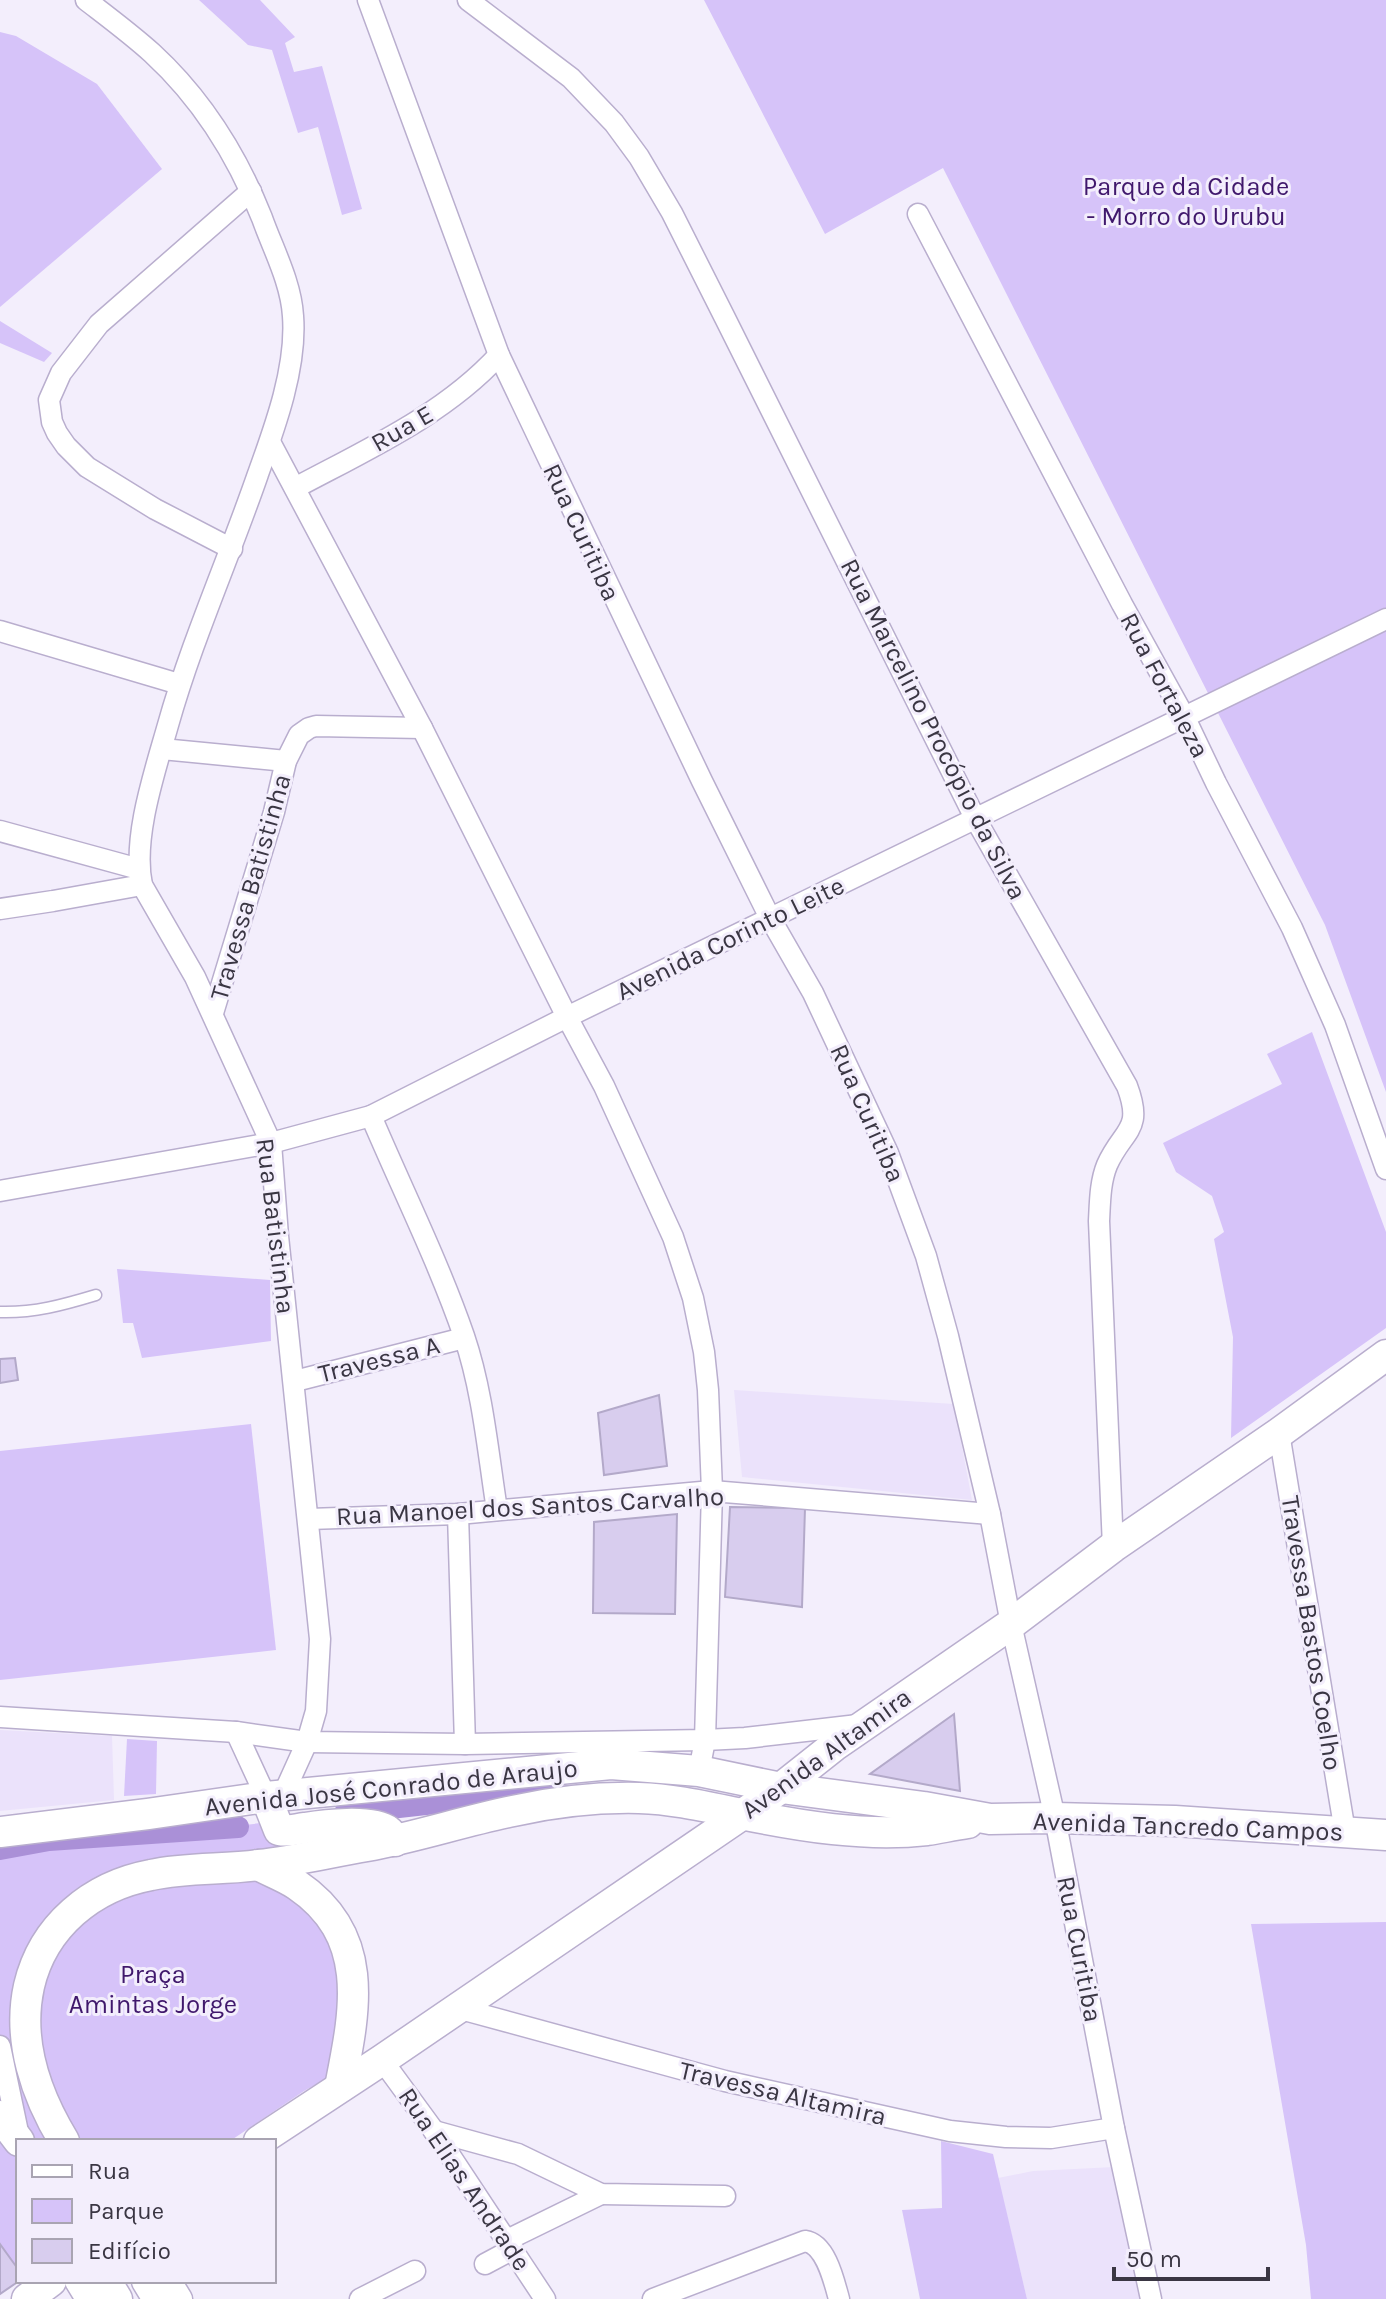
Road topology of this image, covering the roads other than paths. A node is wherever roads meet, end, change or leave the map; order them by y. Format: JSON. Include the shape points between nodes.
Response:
{"nodes":[{"id":1,"x":86,"y":0,"type":"edge"},
{"id":2,"x":368,"y":0,"type":"edge"},
{"id":3,"x":468,"y":0,"type":"edge"},
{"id":4,"x":251,"y":191,"type":"junction"},
{"id":5,"x":918,"y":214,"type":"dead end"},
{"id":6,"x":499,"y":355,"type":"junction"},
{"id":7,"x":270,"y":442,"type":"junction"},
{"id":8,"x":295,"y":488,"type":"junction"},
{"id":9,"x":232,"y":549,"type":"junction"},
{"id":10,"x":1386,"y":619,"type":"edge"},
{"id":11,"x":0,"y":631,"type":"edge"},
{"id":12,"x":179,"y":684,"type":"junction"},
{"id":13,"x":1185,"y":718,"type":"junction"},
{"id":14,"x":422,"y":728,"type":"junction"},
{"id":15,"x":162,"y":749,"type":"junction"},
{"id":16,"x":286,"y":761,"type":"junction"},
{"id":17,"x":975,"y":818,"type":"junction"},
{"id":18,"x":0,"y":831,"type":"edge"},
{"id":19,"x":140,"y":877,"type":"junction"},
{"id":20,"x":0,"y":909,"type":"edge"},
{"id":21,"x":770,"y":918,"type":"junction"},
{"id":22,"x":213,"y":1013,"type":"junction"},
{"id":23,"x":567,"y":1017,"type":"junction"},
{"id":24,"x":371,"y":1116,"type":"junction"},
{"id":25,"x":271,"y":1143,"type":"junction"},
{"id":26,"x":1386,"y":1169,"type":"edge"},
{"id":27,"x":0,"y":1191,"type":"edge"},
{"id":28,"x":96,"y":1295,"type":"dead end"},
{"id":29,"x":0,"y":1312,"type":"edge"},
{"id":30,"x":464,"y":1338,"type":"junction"},
{"id":31,"x":1386,"y":1355,"type":"edge"},
{"id":32,"x":295,"y":1381,"type":"junction"},
{"id":33,"x":1279,"y":1433,"type":"junction"},
{"id":34,"x":712,"y":1491,"type":"junction"},
{"id":35,"x":497,"y":1510,"type":"junction"},
{"id":36,"x":458,"y":1514,"type":"junction"},
{"id":37,"x":990,"y":1514,"type":"junction"},
{"id":38,"x":309,"y":1519,"type":"junction"},
{"id":39,"x":1113,"y":1547,"type":"junction"},
{"id":40,"x":1011,"y":1624,"type":"junction"},
{"id":41,"x":0,"y":1717,"type":"edge"},
{"id":42,"x":867,"y":1724,"type":"junction"},
{"id":43,"x":236,"y":1732,"type":"junction"},
{"id":44,"x":705,"y":1740,"type":"junction"},
{"id":45,"x":307,"y":1742,"type":"junction"},
{"id":46,"x":465,"y":1744,"type":"junction"},
{"id":47,"x":699,"y":1771,"type":"junction"},
{"id":48,"x":781,"y":1788,"type":"junction"},
{"id":49,"x":274,"y":1796,"type":"junction"},
{"id":50,"x":741,"y":1814,"type":"junction"},
{"id":51,"x":1055,"y":1818,"type":"junction"},
{"id":52,"x":990,"y":1819,"type":"junction"},
{"id":53,"x":0,"y":1832,"type":"edge"},
{"id":54,"x":1345,"y":1832,"type":"junction"},
{"id":55,"x":1386,"y":1835,"type":"edge"},
{"id":56,"x":395,"y":1841,"type":"junction"},
{"id":57,"x":258,"y":1865,"type":"junction"},
{"id":58,"x":457,"y":2008,"type":"junction"},
{"id":59,"x":0,"y":2046,"type":"edge"},
{"id":60,"x":382,"y":2060,"type":"junction"},
{"id":61,"x":340,"y":2087,"type":"junction"},
{"id":62,"x":0,"y":2116,"type":"edge"},
{"id":63,"x":1114,"y":2128,"type":"junction"},
{"id":64,"x":434,"y":2131,"type":"junction"},
{"id":65,"x":18,"y":2139,"type":"edge"},
{"id":66,"x":20,"y":2139,"type":"edge"},
{"id":67,"x":63,"y":2139,"type":"edge"},
{"id":68,"x":262,"y":2139,"type":"edge"},
{"id":69,"x":601,"y":2194,"type":"junction"},
{"id":70,"x":725,"y":2196,"type":"dead end"},
{"id":71,"x":510,"y":2244,"type":"junction"},
{"id":72,"x":485,"y":2264,"type":"dead end"},
{"id":73,"x":415,"y":2271,"type":"dead end"},
{"id":74,"x":48,"y":2283,"type":"edge"},
{"id":75,"x":27,"y":2299,"type":"edge"},
{"id":76,"x":360,"y":2299,"type":"edge"},
{"id":77,"x":545,"y":2299,"type":"edge"},
{"id":78,"x":653,"y":2299,"type":"edge"},
{"id":79,"x":839,"y":2299,"type":"edge"},
{"id":80,"x":1151,"y":2299,"type":"edge"}],
"edges":[{"from":1,"to":4,"type":"street","via":[[151,52],[196,100],[222,135]]},
{"from":2,"to":6,"type":"street","name":"Rua Curitiba"},
{"from":3,"to":17,"type":"street","name":"Rua Marcelino Procópio da Silva","via":[[571,78],[639,157],[719,305]]},
{"from":4,"to":7,"type":"street","via":[[293,313],[293,345]]},
{"from":4,"to":9,"type":"street","via":[[99,324],[61,373],[49,400],[57,433],[87,467]]},
{"from":5,"to":13,"type":"street","name":"Rua Fortaleza"},
{"from":6,"to":8,"type":"street","name":"Rua E","via":[[473,382],[427,415]]},
{"from":6,"to":21,"type":"street","name":"Rua Curitiba"},
{"from":7,"to":8,"type":"street"},
{"from":7,"to":9,"type":"street"},
{"from":8,"to":14,"type":"street"},
{"from":9,"to":12,"type":"street"},
{"from":10,"to":13,"type":"street","name":"Avenida Corinto Leite"},
{"from":11,"to":12,"type":"street"},
{"from":12,"to":15,"type":"street"},
{"from":13,"to":17,"type":"street","name":"Avenida Corinto Leite"},
{"from":13,"to":26,"type":"street","name":"Rua Fortaleza","via":[[1299,942]]},
{"from":14,"to":16,"type":"street","name":"Travessa Batistinha","via":[[312,727],[299,735]]},
{"from":14,"to":23,"type":"street"},
{"from":15,"to":16,"type":"street","name":"Travessa Batistinha"},
{"from":15,"to":19,"type":"street","via":[[150,792]]},
{"from":16,"to":22,"type":"street","name":"Travessa Batistinha"},
{"from":17,"to":21,"type":"street","name":"Avenida Corinto Leite"},
{"from":17,"to":39,"type":"street","name":"Rua Marcelino Procópio da Silva","via":[[1133,1100],[1133,1125],[1105,1172],[1099,1221]]},
{"from":18,"to":19,"type":"street"},
{"from":19,"to":20,"type":"street"},
{"from":19,"to":22,"type":"street","name":"Rua Batistinha"},
{"from":21,"to":23,"type":"street","name":"Avenida Corinto Leite"},
{"from":21,"to":37,"type":"street","name":"Rua Curitiba","via":[[813,993],[905,1196],[948,1336]]},
{"from":22,"to":25,"type":"street","name":"Rua Batistinha"},
{"from":23,"to":24,"type":"street","name":"Avenida Corinto Leite"},
{"from":23,"to":34,"type":"street","via":[[641,1163],[693,1298],[704,1352]]},
{"from":24,"to":25,"type":"street","name":"Avenida Corinto Leite"},
{"from":24,"to":30,"type":"street"},
{"from":25,"to":27,"type":"street","name":"Avenida Corinto Leite"},
{"from":25,"to":32,"type":"street","name":"Rua Batistinha"},
{"from":28,"to":29,"type":"lane","via":[[38,1310]]},
{"from":30,"to":32,"type":"street","name":"Travessa A"},
{"from":30,"to":35,"type":"street"},
{"from":31,"to":33,"type":"main road","name":"Avenida Altamira"},
{"from":32,"to":38,"type":"street","name":"Rua Batistinha"},
{"from":33,"to":39,"type":"main road","name":"Avenida Altamira"},
{"from":33,"to":54,"type":"street","name":"Travessa Bastos Coelho"},
{"from":34,"to":35,"type":"street","name":"Rua Manoel dos Santos Carvalho"},
{"from":34,"to":37,"type":"street","name":"Rua Manoel dos Santos Carvalho"},
{"from":34,"to":44,"type":"street"},
{"from":35,"to":36,"type":"street","name":"Rua Manoel dos Santos Carvalho"},
{"from":36,"to":38,"type":"street","name":"Rua Manoel dos Santos Carvalho"},
{"from":36,"to":46,"type":"street"},
{"from":37,"to":40,"type":"street","name":"Rua Curitiba"},
{"from":38,"to":45,"type":"street","name":"Rua Batistinha","via":[[320,1639],[316,1711]]},
{"from":39,"to":40,"type":"main road","name":"Avenida Altamira"},
{"from":40,"to":42,"type":"main road","name":"Avenida Altamira"},
{"from":40,"to":51,"type":"street","name":"Rua Curitiba"},
{"from":41,"to":43,"type":"street"},
{"from":42,"to":44,"type":"street"},
{"from":42,"to":48,"type":"main road","name":"Avenida Altamira"},
{"from":43,"to":45,"type":"street"},
{"from":43,"to":49,"type":"street"},
{"from":44,"to":46,"type":"street"},
{"from":44,"to":47,"type":"street"},
{"from":45,"to":46,"type":"street"},
{"from":45,"to":49,"type":"street","name":"Rua Batistinha"},
{"from":47,"to":48,"type":"main road","name":"Avenida José Conrado de Araujo"},
{"from":47,"to":49,"type":"main road","name":"Avenida José Conrado de Araujo","via":[[611,1764]]},
{"from":48,"to":50,"type":"main road","name":"Avenida Altamira"},
{"from":48,"to":52,"type":"main road","name":"Avenida Tancredo Campos"},
{"from":49,"to":53,"type":"main road","name":"Avenida José Conrado de Araujo"},
{"from":49,"to":56,"type":"main road","via":[[279,1830],[367,1825],[383,1828]]},
{"from":50,"to":52,"type":"main road","name":"Avenida Tancredo Campos","via":[[889,1832]]},
{"from":50,"to":56,"type":"main road","name":"Avenida José Conrado de Araujo","via":[[676,1801],[599,1799],[512,1811]]},
{"from":50,"to":58,"type":"main road","name":"Avenida Altamira"},
{"from":51,"to":52,"type":"main road","name":"Avenida Tancredo Campos"},
{"from":51,"to":54,"type":"main road","name":"Avenida Tancredo Campos"},
{"from":51,"to":63,"type":"street","name":"Rua Curitiba"},
{"from":54,"to":55,"type":"main road","name":"Avenida Tancredo Campos"},
{"from":56,"to":57,"type":"main road","name":"Avenida José Conrado de Araujo"},
{"from":57,"to":61,"type":"main road","via":[[296,1884],[318,1903],[343,1938],[354,1992]]},
{"from":57,"to":67,"type":"main road","name":"Avenida José Conrado de Araujo","via":[[131,1880],[73,1911],[51,1935],[26,1998],[29,2056],[47,2112]]},
{"from":58,"to":60,"type":"main road","name":"Avenida Altamira"},
{"from":58,"to":63,"type":"street","name":"Travessa Altamira","via":[[725,2081],[950,2131],[1051,2138]]},
{"from":59,"to":66,"type":"street"},
{"from":60,"to":61,"type":"main road","name":"Avenida Altamira"},
{"from":60,"to":64,"type":"street","name":"Rua Elias Andrade"},
{"from":61,"to":68,"type":"main road","name":"Avenida Altamira"},
{"from":62,"to":65,"type":"main road"},
{"from":63,"to":80,"type":"street","name":"Rua Curitiba"},
{"from":64,"to":69,"type":"street","via":[[518,2154]]},
{"from":64,"to":71,"type":"street","name":"Rua Elias Andrade"},
{"from":69,"to":70,"type":"street"},
{"from":69,"to":71,"type":"street"},
{"from":71,"to":72,"type":"street"},
{"from":71,"to":77,"type":"street","name":"Rua Elias Andrade"},
{"from":73,"to":76,"type":"street"},
{"from":74,"to":75,"type":"main road"},
{"from":78,"to":79,"type":"street","via":[[805,2241],[819,2249]]}]}
